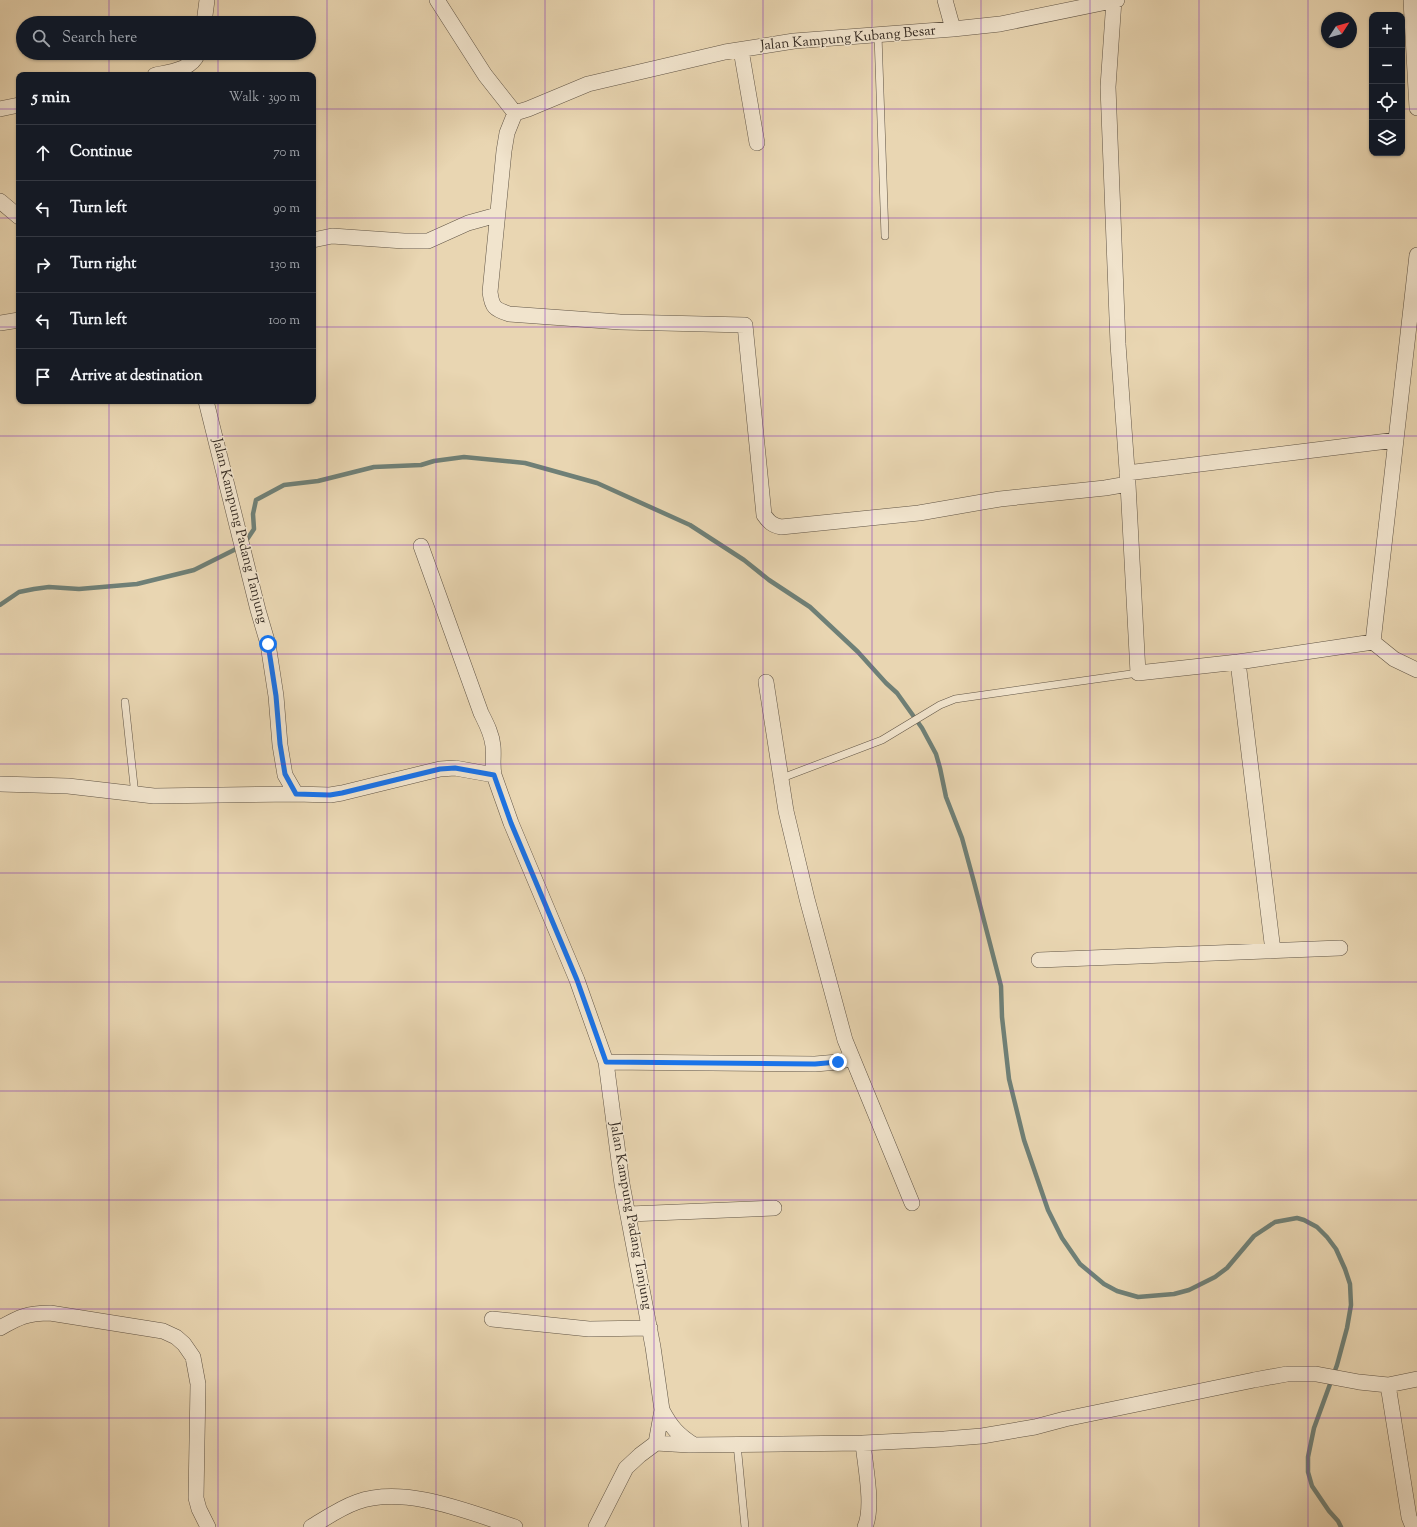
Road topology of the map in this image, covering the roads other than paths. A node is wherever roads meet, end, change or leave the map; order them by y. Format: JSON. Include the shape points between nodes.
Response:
{"nodes":[{"id":1,"x":207,"y":0,"type":"edge"},
{"id":2,"x":437,"y":0,"type":"edge"},
{"id":3,"x":945,"y":0,"type":"edge"},
{"id":4,"x":1115,"y":0,"type":"edge"},
{"id":5,"x":1411,"y":0,"type":"edge"},
{"id":6,"x":205,"y":16,"type":"edge"},
{"id":7,"x":953,"y":29,"type":"junction"},
{"id":8,"x":878,"y":36,"type":"junction"},
{"id":9,"x":741,"y":50,"type":"junction"},
{"id":10,"x":195,"y":60,"type":"edge"},
{"id":11,"x":173,"y":72,"type":"edge"},
{"id":12,"x":16,"y":106,"type":"edge"},
{"id":13,"x":1417,"y":108,"type":"edge"},
{"id":14,"x":0,"y":109,"type":"edge"},
{"id":15,"x":515,"y":113,"type":"junction"},
{"id":16,"x":758,"y":143,"type":"dead end"},
{"id":17,"x":0,"y":201,"type":"edge"},
{"id":18,"x":16,"y":214,"type":"edge"},
{"id":19,"x":497,"y":215,"type":"junction"},
{"id":20,"x":885,"y":236,"type":"dead end"},
{"id":21,"x":316,"y":239,"type":"edge"},
{"id":22,"x":1417,"y":255,"type":"edge"},
{"id":23,"x":16,"y":320,"type":"edge"},
{"id":24,"x":0,"y":323,"type":"edge"},
{"id":25,"x":1410,"y":371,"type":"edge"},
{"id":26,"x":207,"y":404,"type":"edge"},
{"id":27,"x":1396,"y":440,"type":"junction"},
{"id":28,"x":1127,"y":478,"type":"junction"},
{"id":29,"x":420,"y":546,"type":"dead end"},
{"id":30,"x":1373,"y":642,"type":"junction"},
{"id":31,"x":1238,"y":662,"type":"junction"},
{"id":32,"x":1417,"y":670,"type":"edge"},
{"id":33,"x":1138,"y":673,"type":"junction"},
{"id":34,"x":766,"y":682,"type":"dead end"},
{"id":35,"x":125,"y":702,"type":"dead end"},
{"id":36,"x":494,"y":775,"type":"junction"},
{"id":37,"x":782,"y":778,"type":"junction"},
{"id":38,"x":0,"y":784,"type":"edge"},
{"id":39,"x":296,"y":794,"type":"junction"},
{"id":40,"x":135,"y":795,"type":"junction"},
{"id":41,"x":1340,"y":948,"type":"dead end"},
{"id":42,"x":1273,"y":951,"type":"junction"},
{"id":43,"x":1039,"y":960,"type":"dead end"},
{"id":44,"x":852,"y":1058,"type":"junction"},
{"id":45,"x":606,"y":1062,"type":"junction"},
{"id":46,"x":912,"y":1203,"type":"dead end"},
{"id":47,"x":774,"y":1208,"type":"dead end"},
{"id":48,"x":629,"y":1214,"type":"junction"},
{"id":49,"x":492,"y":1319,"type":"dead end"},
{"id":50,"x":0,"y":1328,"type":"edge"},
{"id":51,"x":650,"y":1328,"type":"junction"},
{"id":52,"x":1417,"y":1379,"type":"edge"},
{"id":53,"x":1388,"y":1385,"type":"junction"},
{"id":54,"x":662,"y":1410,"type":"junction"},
{"id":55,"x":656,"y":1443,"type":"junction"},
{"id":56,"x":863,"y":1443,"type":"junction"},
{"id":57,"x":737,"y":1444,"type":"junction"},
{"id":58,"x":694,"y":1445,"type":"junction"},
{"id":59,"x":208,"y":1527,"type":"edge"},
{"id":60,"x":311,"y":1527,"type":"edge"},
{"id":61,"x":515,"y":1527,"type":"edge"},
{"id":62,"x":596,"y":1527,"type":"edge"},
{"id":63,"x":745,"y":1527,"type":"edge"},
{"id":64,"x":865,"y":1527,"type":"edge"},
{"id":65,"x":1413,"y":1527,"type":"edge"}],
"edges":[{"from":1,"to":6,"type":"street"},
{"from":2,"to":15,"type":"street","via":[[485,75]]},
{"from":3,"to":7,"type":"street"},
{"from":4,"to":7,"type":"street","name":"Jalan Kampung Kubang Besar","via":[[1000,24]]},
{"from":4,"to":28,"type":"street","via":[[1108,88],[1118,344]]},
{"from":5,"to":13,"type":"street"},
{"from":7,"to":8,"type":"street","name":"Jalan Kampung Kubang Besar"},
{"from":8,"to":9,"type":"street","name":"Jalan Kampung Kubang Besar","via":[[794,41]]},
{"from":8,"to":20,"type":"lane"},
{"from":9,"to":15,"type":"street","name":"Jalan Kampung Kubang Besar","via":[[588,84]]},
{"from":9,"to":16,"type":"street"},
{"from":10,"to":11,"type":"street"},
{"from":12,"to":14,"type":"street"},
{"from":15,"to":19,"type":"street","via":[[504,151]]},
{"from":17,"to":18,"type":"street"},
{"from":19,"to":21,"type":"street","via":[[468,223],[428,240],[404,242],[332,236]]},
{"from":19,"to":28,"type":"street","via":[[490,292],[492,303],[497,310],[509,314],[620,322],[745,325],[764,515],[768,522],[774,525],[781,527],[919,513],[1000,499],[1105,488]]},
{"from":22,"to":25,"type":"street"},
{"from":23,"to":24,"type":"street"},
{"from":25,"to":27,"type":"street"},
{"from":26,"to":39,"type":"street","name":"Jalan Kampung Padang Tanjung","via":[[268,644],[285,774]]},
{"from":27,"to":28,"type":"street"},
{"from":27,"to":30,"type":"street"},
{"from":28,"to":33,"type":"street"},
{"from":29,"to":36,"type":"street","name":"Jalan Kampung Padang Tanjung","via":[[491,734]]},
{"from":30,"to":31,"type":"street"},
{"from":30,"to":32,"type":"street","via":[[1394,659]]},
{"from":31,"to":33,"type":"street"},
{"from":31,"to":42,"type":"street"},
{"from":33,"to":37,"type":"lane","via":[[955,699],[940,705],[882,740]]},
{"from":34,"to":37,"type":"street"},
{"from":35,"to":40,"type":"lane"},
{"from":36,"to":39,"type":"street","via":[[455,768],[440,769],[342,793]]},
{"from":36,"to":45,"type":"street","name":"Jalan Kampung Padang Tanjung","via":[[513,828],[577,980]]},
{"from":37,"to":44,"type":"street","via":[[786,811],[807,899]]},
{"from":38,"to":40,"type":"street","via":[[68,786]]},
{"from":39,"to":40,"type":"street"},
{"from":41,"to":42,"type":"street"},
{"from":42,"to":43,"type":"street"},
{"from":44,"to":45,"type":"street","via":[[815,1064]]},
{"from":44,"to":46,"type":"street"},
{"from":45,"to":48,"type":"street","name":"Jalan Kampung Padang Tanjung","via":[[622,1184]]},
{"from":47,"to":48,"type":"street"},
{"from":48,"to":51,"type":"street","name":"Jalan Kampung Padang Tanjung"},
{"from":49,"to":51,"type":"street","via":[[589,1329]]},
{"from":50,"to":59,"type":"street","via":[[17,1318],[34,1313],[50,1313],[163,1331],[184,1344],[193,1357],[198,1384],[196,1498]]},
{"from":51,"to":54,"type":"street","name":"Jalan Kampung Padang Tanjung"},
{"from":52,"to":53,"type":"street"},
{"from":53,"to":56,"type":"street","via":[[1316,1374],[1287,1374],[1002,1433]]},
{"from":53,"to":65,"type":"street","via":[[1409,1517]]},
{"from":54,"to":55,"type":"street","name":"Jalan Kampung Padang Tanjung"},
{"from":54,"to":58,"type":"street","via":[[670,1426],[679,1436]]},
{"from":55,"to":58,"type":"street"},
{"from":55,"to":62,"type":"street","via":[[626,1468]]},
{"from":56,"to":57,"type":"street"},
{"from":56,"to":64,"type":"street","via":[[869,1505]]},
{"from":57,"to":58,"type":"street"},
{"from":57,"to":63,"type":"lane"},
{"from":60,"to":61,"type":"street","via":[[358,1501],[394,1496],[432,1501]]}]}
